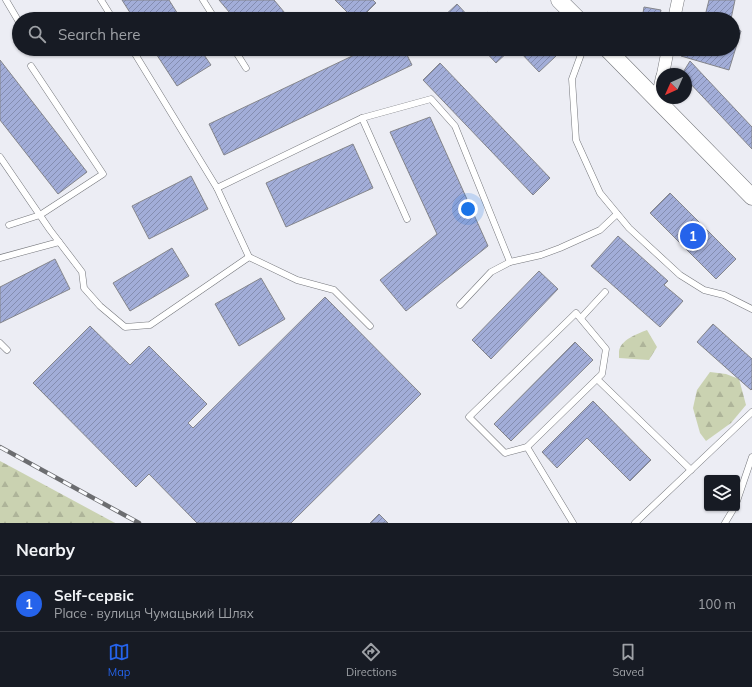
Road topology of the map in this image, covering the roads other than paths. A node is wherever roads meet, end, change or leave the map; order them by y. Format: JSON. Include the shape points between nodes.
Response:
{"nodes":[{"id":1,"x":6,"y":0,"type":"edge"},
{"id":2,"x":101,"y":0,"type":"edge"},
{"id":3,"x":202,"y":0,"type":"edge"},
{"id":4,"x":559,"y":0,"type":"edge"},
{"id":5,"x":678,"y":0,"type":"edge"},
{"id":6,"x":13,"y":12,"type":"edge"},
{"id":7,"x":109,"y":12,"type":"edge"},
{"id":8,"x":210,"y":12,"type":"edge"},
{"id":9,"x":571,"y":12,"type":"edge"},
{"id":10,"x":675,"y":12,"type":"edge"},
{"id":11,"x":136,"y":56,"type":"edge"},
{"id":12,"x":238,"y":56,"type":"edge"},
{"id":13,"x":580,"y":56,"type":"edge"},
{"id":14,"x":614,"y":56,"type":"edge"},
{"id":15,"x":667,"y":56,"type":"edge"},
{"id":16,"x":30,"y":66,"type":"dead end"},
{"id":17,"x":246,"y":68,"type":"dead end"},
{"id":18,"x":664,"y":68,"type":"edge"},
{"id":19,"x":656,"y":99,"type":"edge"},
{"id":20,"x":661,"y":104,"type":"edge"},
{"id":21,"x":362,"y":118,"type":"junction"},
{"id":22,"x":0,"y":157,"type":"edge"},
{"id":23,"x":217,"y":188,"type":"junction"},
{"id":24,"x":752,"y":197,"type":"edge"},
{"id":25,"x":617,"y":214,"type":"junction"},
{"id":26,"x":40,"y":215,"type":"junction"},
{"id":27,"x":407,"y":219,"type":"dead end"},
{"id":28,"x":9,"y":225,"type":"dead end"},
{"id":29,"x":59,"y":242,"type":"junction"},
{"id":30,"x":249,"y":257,"type":"junction"},
{"id":31,"x":0,"y":258,"type":"edge"},
{"id":32,"x":510,"y":262,"type":"junction"},
{"id":33,"x":605,"y":292,"type":"dead end"},
{"id":34,"x":460,"y":305,"type":"dead end"},
{"id":35,"x":752,"y":309,"type":"edge"},
{"id":36,"x":581,"y":318,"type":"junction"},
{"id":37,"x":370,"y":326,"type":"dead end"},
{"id":38,"x":0,"y":344,"type":"edge"},
{"id":39,"x":7,"y":350,"type":"dead end"},
{"id":40,"x":597,"y":379,"type":"junction"},
{"id":41,"x":752,"y":412,"type":"edge"},
{"id":42,"x":527,"y":447,"type":"junction"},
{"id":43,"x":752,"y":457,"type":"edge"},
{"id":44,"x":751,"y":465,"type":"edge"},
{"id":45,"x":691,"y":470,"type":"junction"},
{"id":46,"x":740,"y":493,"type":"edge"},
{"id":47,"x":732,"y":511,"type":"edge"},
{"id":48,"x":573,"y":523,"type":"edge"},
{"id":49,"x":635,"y":523,"type":"edge"},
{"id":50,"x":725,"y":523,"type":"edge"}],
"edges":[{"from":1,"to":6,"type":"lane"},
{"from":2,"to":7,"type":"lane"},
{"from":3,"to":8,"type":"lane"},
{"from":4,"to":9,"type":"main road"},
{"from":5,"to":10,"type":"street"},
{"from":11,"to":23,"type":"lane"},
{"from":12,"to":17,"type":"lane"},
{"from":13,"to":25,"type":"lane","via":[[572,79],[576,140],[600,194]]},
{"from":14,"to":19,"type":"main road"},
{"from":15,"to":18,"type":"street"},
{"from":16,"to":26,"type":"lane","via":[[103,174]]},
{"from":20,"to":24,"type":"main road"},
{"from":21,"to":23,"type":"lane"},
{"from":21,"to":27,"type":"lane"},
{"from":21,"to":32,"type":"lane","via":[[431,99],[455,126]]},
{"from":22,"to":26,"type":"lane"},
{"from":23,"to":30,"type":"lane"},
{"from":25,"to":32,"type":"lane","via":[[600,230],[560,248]]},
{"from":25,"to":35,"type":"lane","via":[[680,275],[704,290],[724,295]]},
{"from":26,"to":28,"type":"lane"},
{"from":26,"to":29,"type":"lane"},
{"from":29,"to":30,"type":"lane","via":[[82,272],[84,288],[100,306],[125,327],[150,325]]},
{"from":29,"to":31,"type":"lane"},
{"from":30,"to":37,"type":"lane","via":[[298,280],[334,290]]},
{"from":32,"to":34,"type":"lane","via":[[490,272]]},
{"from":33,"to":36,"type":"lane"},
{"from":36,"to":40,"type":"lane","via":[[606,349],[602,374]]},
{"from":36,"to":42,"type":"lane","via":[[576,312],[469,417],[505,453]]},
{"from":38,"to":39,"type":"lane"},
{"from":40,"to":42,"type":"lane"},
{"from":40,"to":45,"type":"lane"},
{"from":41,"to":45,"type":"lane"},
{"from":42,"to":48,"type":"lane"},
{"from":43,"to":44,"type":"lane"},
{"from":44,"to":46,"type":"lane"},
{"from":45,"to":49,"type":"lane"},
{"from":47,"to":50,"type":"lane"}]}
